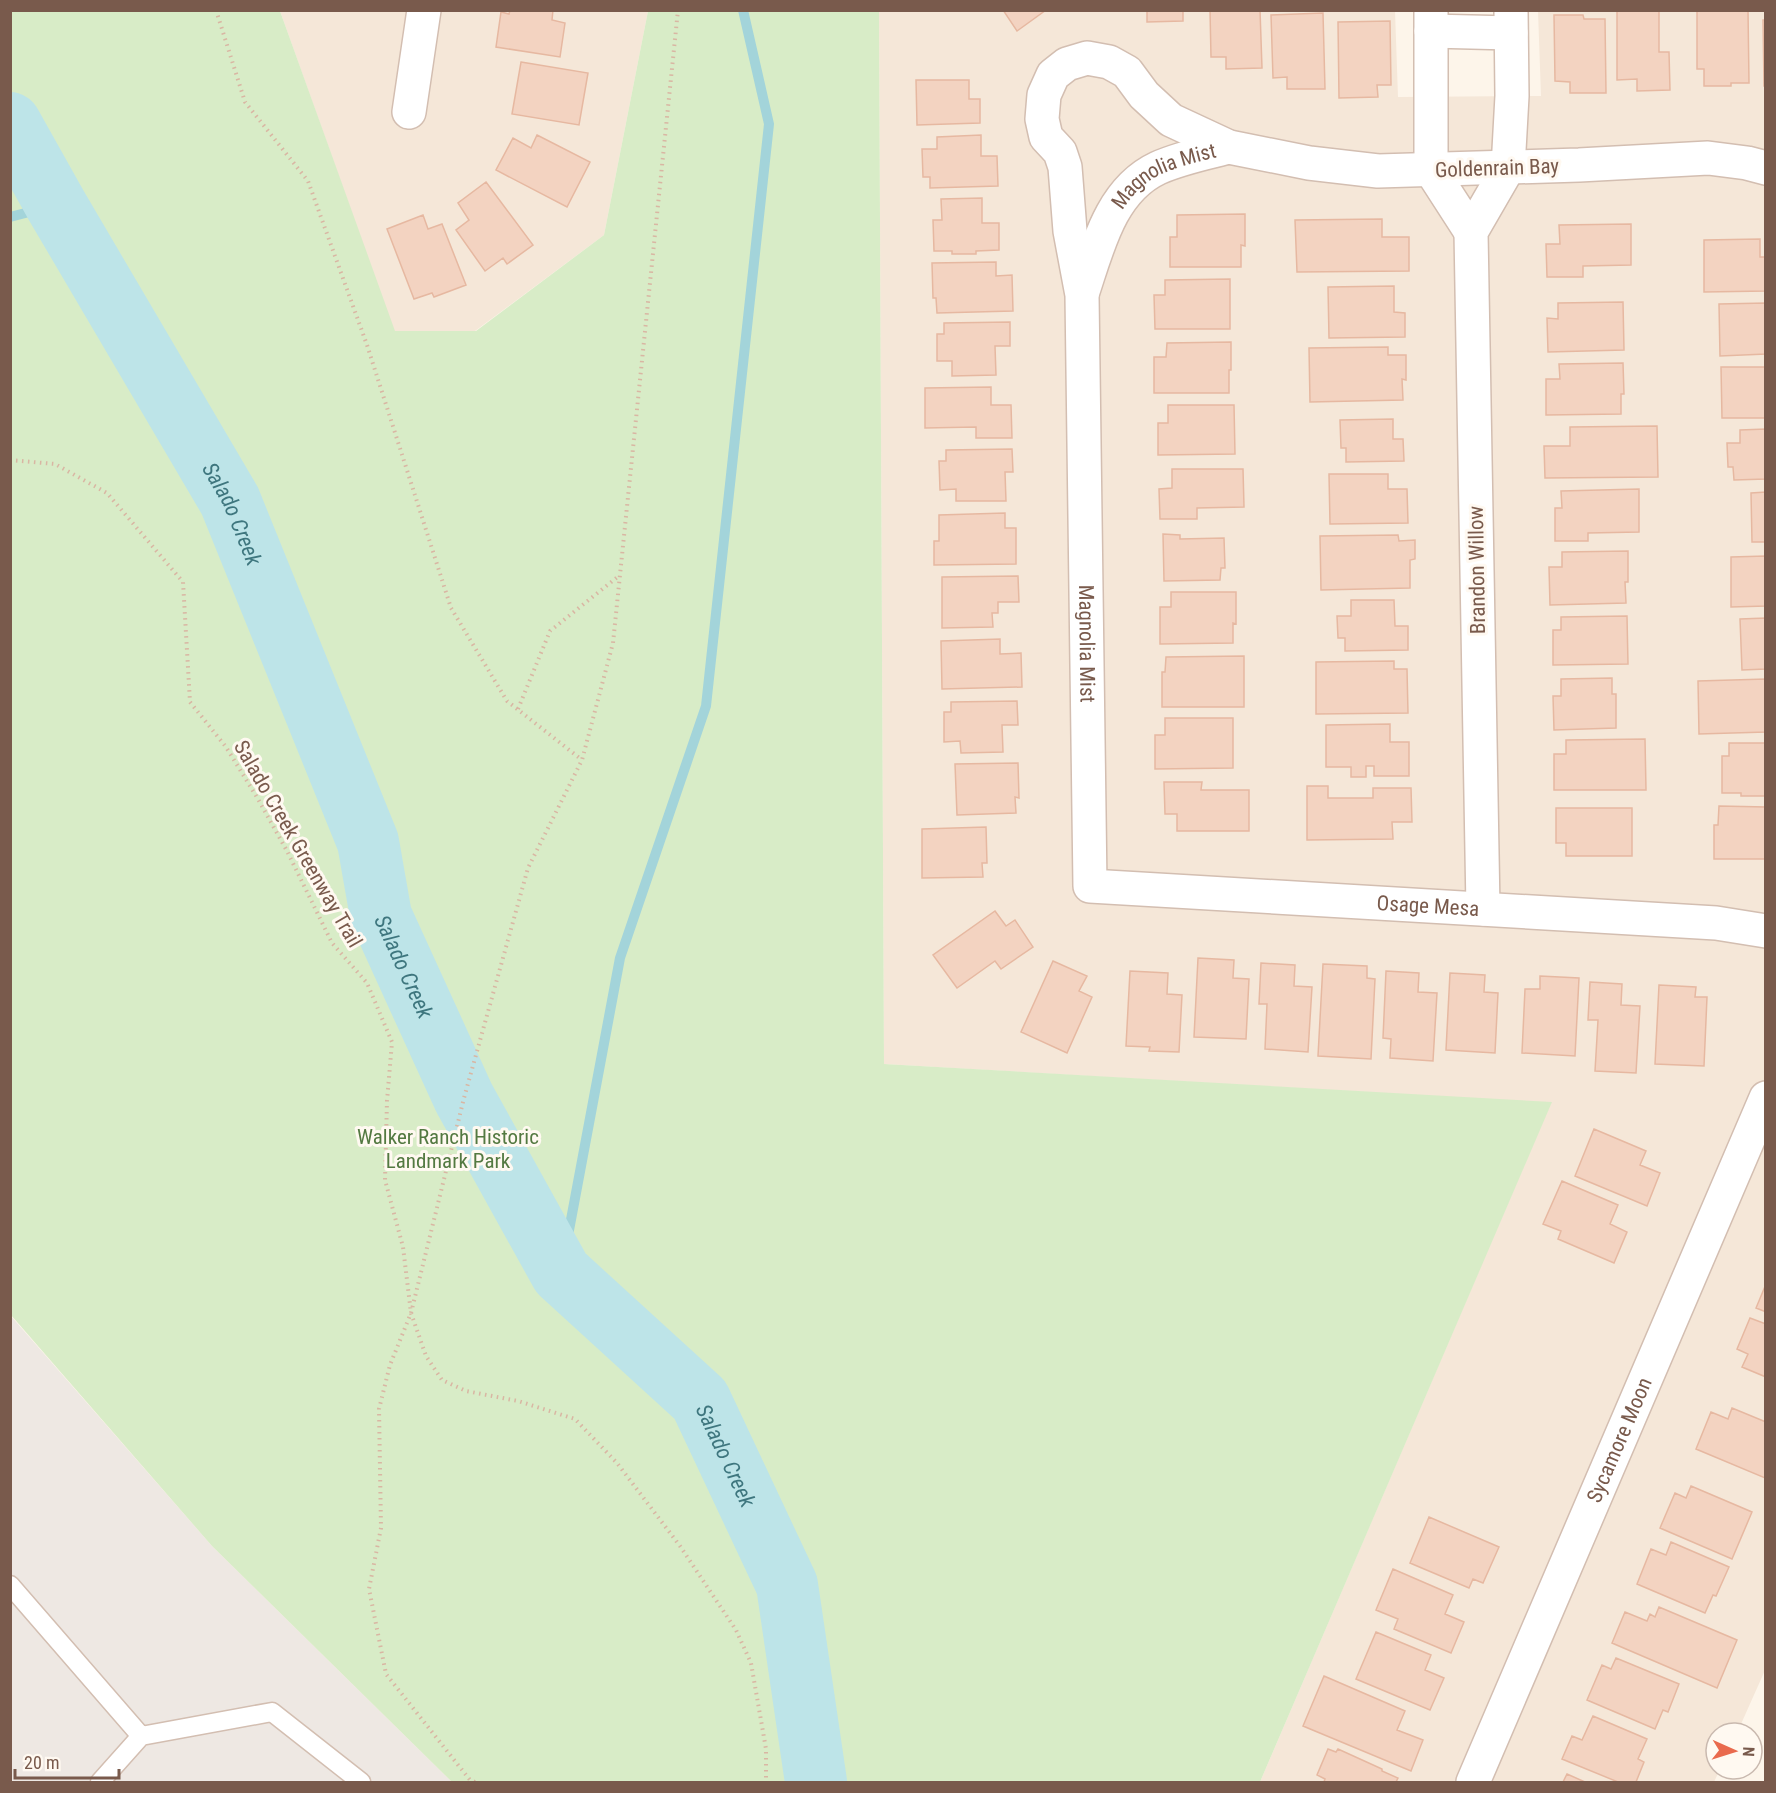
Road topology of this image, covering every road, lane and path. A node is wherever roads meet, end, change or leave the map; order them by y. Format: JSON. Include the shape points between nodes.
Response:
{"nodes":[{"id":1,"x":216,"y":10,"type":"edge"},
{"id":2,"x":424,"y":10,"type":"edge"},
{"id":3,"x":678,"y":10,"type":"edge"},
{"id":4,"x":1431,"y":21,"type":"edge"},
{"id":5,"x":1511,"y":22,"type":"edge"},
{"id":6,"x":409,"y":112,"type":"dead end"},
{"id":7,"x":1229,"y":147,"type":"junction"},
{"id":8,"x":1509,"y":168,"type":"junction"},
{"id":9,"x":1766,"y":168,"type":"edge"},
{"id":10,"x":1431,"y":170,"type":"junction"},
{"id":11,"x":1471,"y":232,"type":"junction"},
{"id":12,"x":1082,"y":295,"type":"junction"},
{"id":13,"x":10,"y":460,"type":"edge"},
{"id":14,"x":621,"y":575,"type":"junction"},
{"id":15,"x":518,"y":709,"type":"junction"},
{"id":16,"x":582,"y":760,"type":"junction"},
{"id":17,"x":1090,"y":886,"type":"joint"},
{"id":18,"x":1483,"y":909,"type":"junction"},
{"id":19,"x":1766,"y":931,"type":"edge"},
{"id":20,"x":1766,"y":1098,"type":"edge"},
{"id":21,"x":411,"y":1313,"type":"junction"},
{"id":22,"x":10,"y":1585,"type":"edge"},
{"id":23,"x":141,"y":1736,"type":"junction"},
{"id":24,"x":100,"y":1782,"type":"edge"},
{"id":25,"x":361,"y":1782,"type":"edge"},
{"id":26,"x":475,"y":1782,"type":"edge"},
{"id":27,"x":766,"y":1782,"type":"edge"},
{"id":28,"x":1473,"y":1782,"type":"edge"}],
"edges":[{"from":1,"to":15,"type":"path","via":[[245,102],[308,181],[367,345],[451,608],[507,701]]},
{"from":2,"to":6,"type":"street"},
{"from":3,"to":14,"type":"path"},
{"from":4,"to":5,"type":"street"},
{"from":4,"to":10,"type":"street"},
{"from":5,"to":8,"type":"street"},
{"from":7,"to":10,"type":"street","name":"Goldenrain Bay","via":[[1309,163],[1378,171]]},
{"from":7,"to":12,"type":"street","name":"Magnolia Mist","via":[[1157,168],[1134,183],[1102,234]]},
{"from":7,"to":12,"type":"street","name":"Magnolia Mist","via":[[1171,120],[1144,95],[1127,72],[1109,62],[1087,58],[1067,64],[1053,75],[1044,95],[1042,119],[1046,137],[1060,152],[1065,167],[1070,231]]},
{"from":8,"to":9,"type":"street","name":"Goldenrain Bay","via":[[1708,159],[1747,162]]},
{"from":8,"to":10,"type":"street","name":"Goldenrain Bay"},
{"from":8,"to":11,"type":"street"},
{"from":10,"to":11,"type":"street"},
{"from":11,"to":18,"type":"street","name":"Brandon Willow"},
{"from":12,"to":17,"type":"street","name":"Magnolia Mist"},
{"from":13,"to":21,"type":"path","name":"Salado Creek Greenway Trail","via":[[55,464],[107,494],[183,582],[190,702],[226,747],[258,799],[333,943],[367,983],[392,1042],[385,1180],[403,1247]]},
{"from":14,"to":15,"type":"path","via":[[550,631]]},
{"from":14,"to":16,"type":"path","via":[[614,643]]},
{"from":15,"to":16,"type":"path"},
{"from":16,"to":21,"type":"path","via":[[528,868],[464,1098]]},
{"from":17,"to":18,"type":"street","name":"Osage Mesa"},
{"from":18,"to":19,"type":"street","name":"Osage Mesa","via":[[1716,923]]},
{"from":20,"to":28,"type":"street","name":"Sycamore Moon"},
{"from":21,"to":26,"type":"path","via":[[390,1365],[379,1409],[381,1528],[369,1589],[386,1674]]},
{"from":21,"to":27,"type":"path","name":"Salado Creek Greenway Trail","via":[[426,1356],[442,1380],[466,1391],[518,1401],[575,1419],[617,1463],[681,1546],[735,1630],[751,1663],[766,1749]]},
{"from":22,"to":23,"type":"lane"},
{"from":23,"to":24,"type":"lane"},
{"from":23,"to":25,"type":"lane","via":[[272,1712]]}]}
